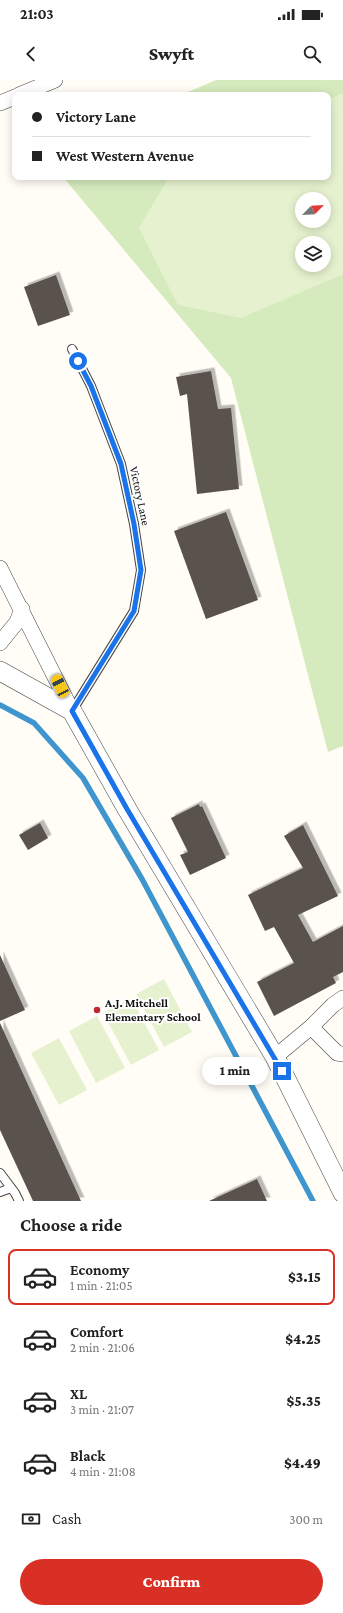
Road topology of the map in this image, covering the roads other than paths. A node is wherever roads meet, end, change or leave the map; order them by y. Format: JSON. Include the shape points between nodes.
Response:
{"nodes":[{"id":1,"x":55,"y":80,"type":"edge"},
{"id":2,"x":26,"y":92,"type":"edge"},
{"id":3,"x":12,"y":98,"type":"edge"},
{"id":4,"x":0,"y":103,"type":"edge"},
{"id":5,"x":72,"y":349,"type":"dead end"},
{"id":6,"x":0,"y":568,"type":"edge"},
{"id":7,"x":22,"y":609,"type":"junction"},
{"id":8,"x":0,"y":642,"type":"edge"},
{"id":9,"x":0,"y":672,"type":"edge"},
{"id":10,"x":72,"y":711,"type":"junction"},
{"id":11,"x":343,"y":998,"type":"edge"},
{"id":12,"x":311,"y":1027,"type":"junction"},
{"id":13,"x":343,"y":1054,"type":"edge"},
{"id":14,"x":275,"y":1057,"type":"junction"},
{"id":15,"x":0,"y":1173,"type":"edge"},
{"id":16,"x":11,"y":1188,"type":"junction"},
{"id":17,"x":0,"y":1192,"type":"edge"},
{"id":18,"x":343,"y":1193,"type":"edge"},
{"id":19,"x":19,"y":1201,"type":"edge"}],
"edges":[{"from":1,"to":2,"type":"street"},
{"from":3,"to":4,"type":"street"},
{"from":5,"to":10,"type":"lane","name":"Victory Lane","via":[[91,386],[121,464],[141,570],[134,611]]},
{"from":6,"to":7,"type":"street"},
{"from":7,"to":8,"type":"street","via":[[17,622]]},
{"from":7,"to":10,"type":"street"},
{"from":9,"to":10,"type":"street"},
{"from":10,"to":14,"type":"street","via":[[127,809]]},
{"from":11,"to":12,"type":"street","via":[[333,1004]]},
{"from":12,"to":13,"type":"street","via":[[337,1053]]},
{"from":12,"to":14,"type":"street"},
{"from":14,"to":18,"type":"street"},
{"from":15,"to":16,"type":"lane"},
{"from":16,"to":17,"type":"lane"},
{"from":16,"to":19,"type":"lane"}]}
